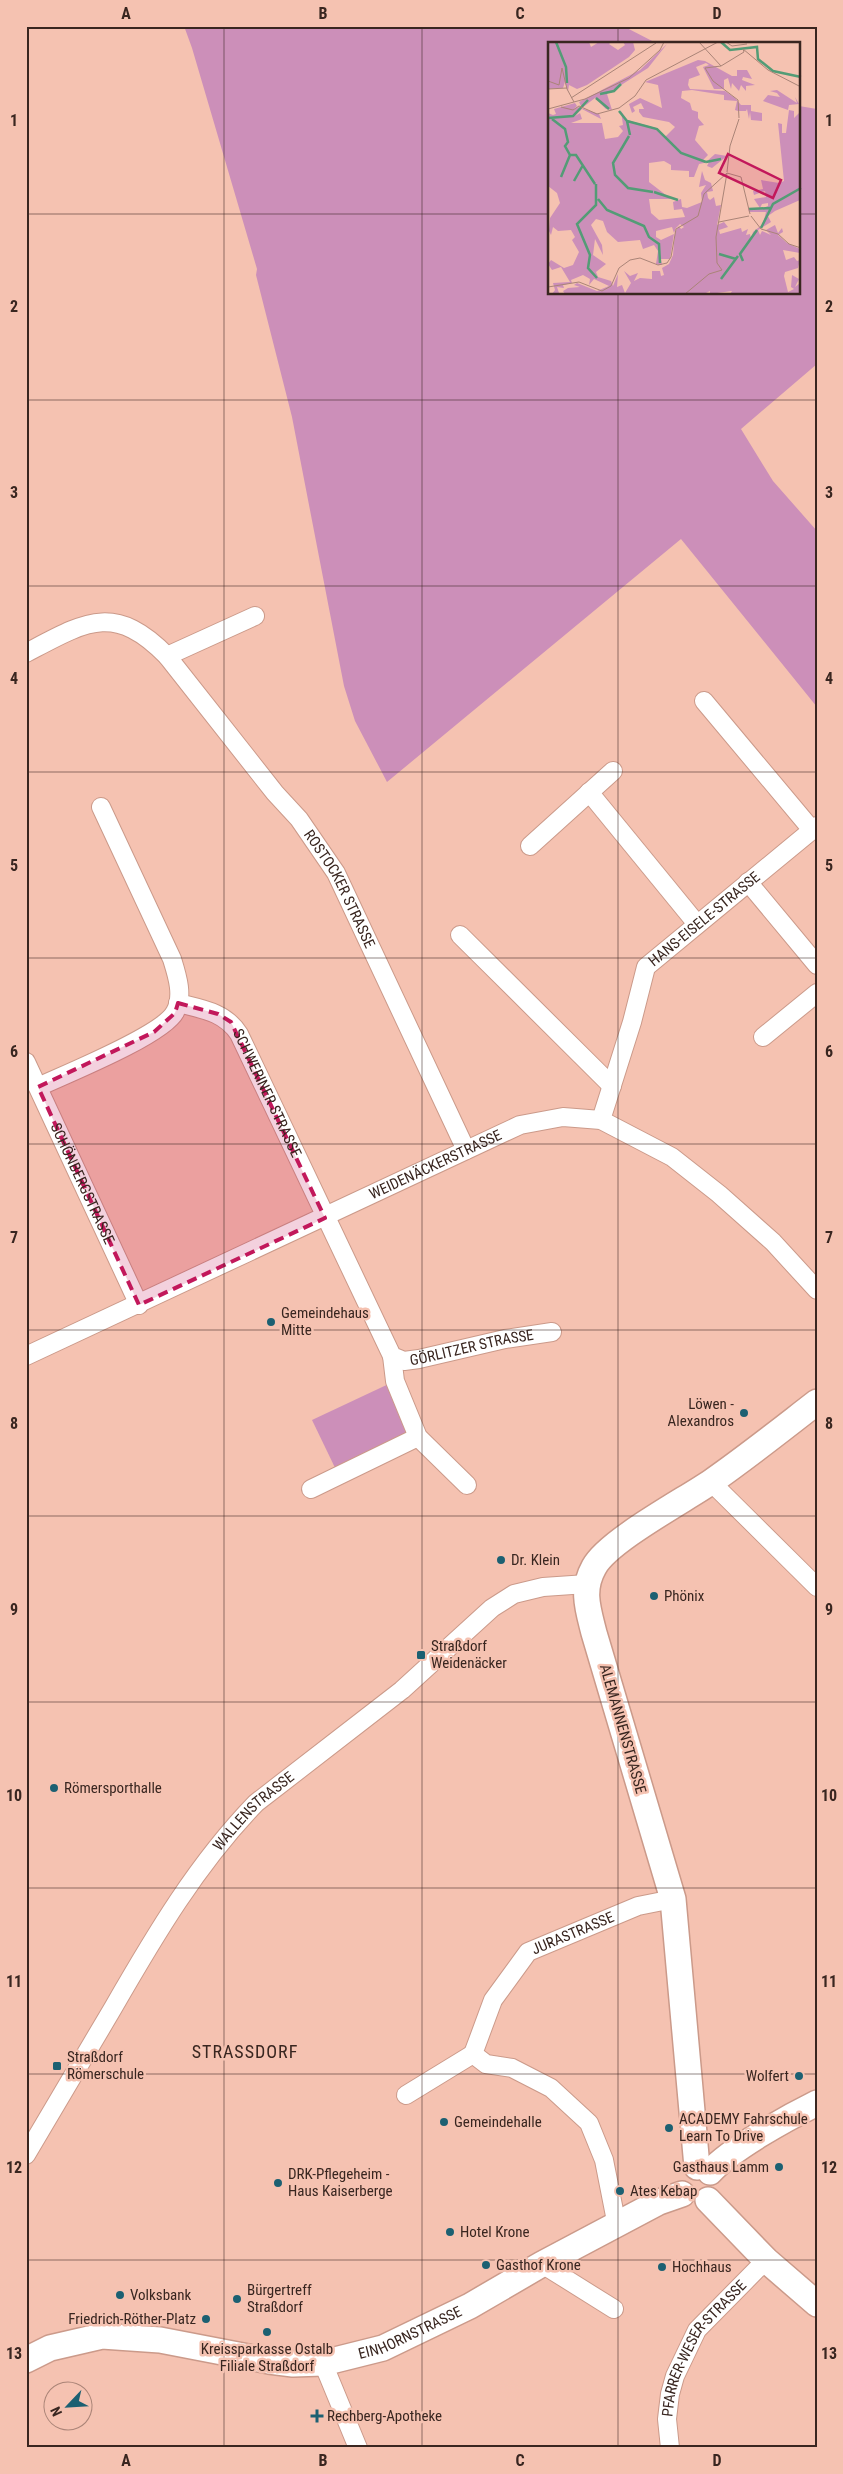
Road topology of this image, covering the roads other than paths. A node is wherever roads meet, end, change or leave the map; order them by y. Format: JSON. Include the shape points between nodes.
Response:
{"nodes":[{"id":1,"x":255,"y":616,"type":"dead end"},
{"id":2,"x":26,"y":653,"type":"edge"},
{"id":3,"x":167,"y":656,"type":"junction"},
{"id":4,"x":704,"y":701,"type":"dead end"},
{"id":5,"x":613,"y":771,"type":"dead end"},
{"id":6,"x":589,"y":792,"type":"junction"},
{"id":7,"x":101,"y":807,"type":"dead end"},
{"id":8,"x":814,"y":828,"type":"edge"},
{"id":9,"x":530,"y":846,"type":"dead end"},
{"id":10,"x":748,"y":882,"type":"junction"},
{"id":11,"x":697,"y":924,"type":"junction"},
{"id":12,"x":460,"y":935,"type":"dead end"},
{"id":13,"x":817,"y":965,"type":"edge"},
{"id":14,"x":817,"y":994,"type":"edge"},
{"id":15,"x":178,"y":1003,"type":"junction"},
{"id":16,"x":763,"y":1037,"type":"dead end"},
{"id":17,"x":26,"y":1062,"type":"edge"},
{"id":18,"x":612,"y":1086,"type":"junction"},
{"id":19,"x":38,"y":1087,"type":"junction"},
{"id":20,"x":601,"y":1120,"type":"junction"},
{"id":21,"x":466,"y":1150,"type":"junction"},
{"id":22,"x":325,"y":1218,"type":"junction"},
{"id":23,"x":817,"y":1290,"type":"edge"},
{"id":24,"x":139,"y":1305,"type":"junction"},
{"id":25,"x":552,"y":1332,"type":"dead end"},
{"id":26,"x":26,"y":1356,"type":"edge"},
{"id":27,"x":392,"y":1356,"type":"junction"},
{"id":28,"x":817,"y":1402,"type":"edge"},
{"id":29,"x":418,"y":1437,"type":"junction"},
{"id":30,"x":711,"y":1482,"type":"junction"},
{"id":31,"x":467,"y":1485,"type":"dead end"},
{"id":32,"x":311,"y":1488,"type":"dead end"},
{"id":33,"x":587,"y":1584,"type":"junction"},
{"id":34,"x":817,"y":1587,"type":"edge"},
{"id":35,"x":673,"y":1899,"type":"junction"},
{"id":36,"x":473,"y":2054,"type":"junction"},
{"id":37,"x":406,"y":2095,"type":"dead end"},
{"id":38,"x":817,"y":2103,"type":"edge"},
{"id":39,"x":26,"y":2155,"type":"edge"},
{"id":40,"x":703,"y":2169,"type":"junction"},
{"id":41,"x":682,"y":2194,"type":"junction"},
{"id":42,"x":708,"y":2200,"type":"junction"},
{"id":43,"x":617,"y":2226,"type":"junction"},
{"id":44,"x":766,"y":2260,"type":"junction"},
{"id":45,"x":542,"y":2264,"type":"junction"},
{"id":46,"x":817,"y":2304,"type":"edge"},
{"id":47,"x":614,"y":2309,"type":"dead end"},
{"id":48,"x":26,"y":2360,"type":"edge"},
{"id":49,"x":323,"y":2363,"type":"junction"},
{"id":50,"x":358,"y":2448,"type":"edge"},
{"id":51,"x":670,"y":2448,"type":"edge"}],
"edges":[{"from":1,"to":3,"type":"street"},
{"from":2,"to":3,"type":"street","name":"ROSTOCKER STRASSE","via":[[72,629],[110,621],[150,638]]},
{"from":3,"to":21,"type":"street","name":"ROSTOCKER STRASSE","via":[[274,793],[299,819],[336,873]]},
{"from":4,"to":8,"type":"street"},
{"from":5,"to":6,"type":"street"},
{"from":6,"to":9,"type":"street"},
{"from":6,"to":11,"type":"street"},
{"from":7,"to":15,"type":"street","via":[[172,959],[177,974]]},
{"from":8,"to":10,"type":"street","name":"HANS-EISELE-STRASSE"},
{"from":10,"to":11,"type":"street","name":"HANS-EISELE-STRASSE"},
{"from":10,"to":13,"type":"street"},
{"from":11,"to":18,"type":"street","name":"HANS-EISELE-STRASSE","via":[[646,967]]},
{"from":12,"to":18,"type":"street"},
{"from":14,"to":16,"type":"street"},
{"from":15,"to":19,"type":"street","via":[[175,1013],[154,1032]]},
{"from":15,"to":22,"type":"street","name":"SCHWERINER STRASSE","via":[[218,1014],[231,1022]]},
{"from":17,"to":19,"type":"street","name":"SCHÖNBERGSTRASSE"},
{"from":18,"to":20,"type":"street","name":"HANS-EISELE-STRASSE"},
{"from":19,"to":24,"type":"street","name":"SCHÖNBERGSTRASSE"},
{"from":20,"to":21,"type":"street","name":"WEIDENÄCKERSTRASSE","via":[[563,1117],[520,1125]]},
{"from":20,"to":23,"type":"street","name":"WEIDENÄCKERSTRASSE","via":[[672,1157],[695,1175],[773,1242]]},
{"from":21,"to":22,"type":"street","name":"WEIDENÄCKERSTRASSE"},
{"from":22,"to":24,"type":"street","name":"WEIDENÄCKERSTRASSE"},
{"from":22,"to":27,"type":"street","name":"GÖRLITZER STRASSE"},
{"from":24,"to":26,"type":"street","name":"WEIDENÄCKERSTRASSE"},
{"from":25,"to":27,"type":"street","name":"GÖRLITZER STRASSE","via":[[419,1359],[404,1361]]},
{"from":27,"to":29,"type":"street","name":"GÖRLITZER STRASSE","via":[[396,1381]]},
{"from":28,"to":30,"type":"main road","name":"ALEMANNENSTRASSE"},
{"from":29,"to":31,"type":"street","name":"GÖRLITZER STRASSE"},
{"from":29,"to":32,"type":"street"},
{"from":30,"to":33,"type":"main road","name":"ALEMANNENSTRASSE","via":[[613,1546],[595,1565]]},
{"from":30,"to":34,"type":"street"},
{"from":33,"to":35,"type":"main road","name":"ALEMANNENSTRASSE","via":[[585,1597],[594,1633]]},
{"from":33,"to":39,"type":"street","name":"WALLENSTRASSE","via":[[543,1587],[514,1594],[492,1608],[402,1690],[256,1804],[216,1848],[173,1907]]},
{"from":35,"to":36,"type":"street","name":"JURASTRASSE","via":[[638,1906],[528,1952],[493,2000]]},
{"from":35,"to":40,"type":"main road","name":"ALEMANNENSTRASSE"},
{"from":36,"to":37,"type":"street"},
{"from":36,"to":43,"type":"street","via":[[486,2064],[512,2068],[551,2088],[589,2123],[604,2160]]},
{"from":38,"to":40,"type":"main road"},
{"from":40,"to":41,"type":"main road","via":[[690,2168],[682,2176]]},
{"from":40,"to":42,"type":"main road","via":[[716,2185]]},
{"from":41,"to":42,"type":"main road","via":[[691,2202]]},
{"from":41,"to":43,"type":"main road","name":"EINHORNSTRASSE","via":[[659,2202]]},
{"from":42,"to":44,"type":"main road"},
{"from":43,"to":45,"type":"main road","name":"EINHORNSTRASSE"},
{"from":44,"to":46,"type":"main road"},
{"from":44,"to":51,"type":"street","name":"PFARRER-WESER-STRASSE","via":[[696,2330],[670,2394],[667,2419]]},
{"from":45,"to":47,"type":"street"},
{"from":45,"to":49,"type":"main road","name":"EINHORNSTRASSE","via":[[470,2306],[383,2348]]},
{"from":48,"to":49,"type":"main road","name":"EINHORNSTRASSE","via":[[50,2348],[102,2336],[160,2340],[293,2364]]},
{"from":49,"to":50,"type":"street"}]}
